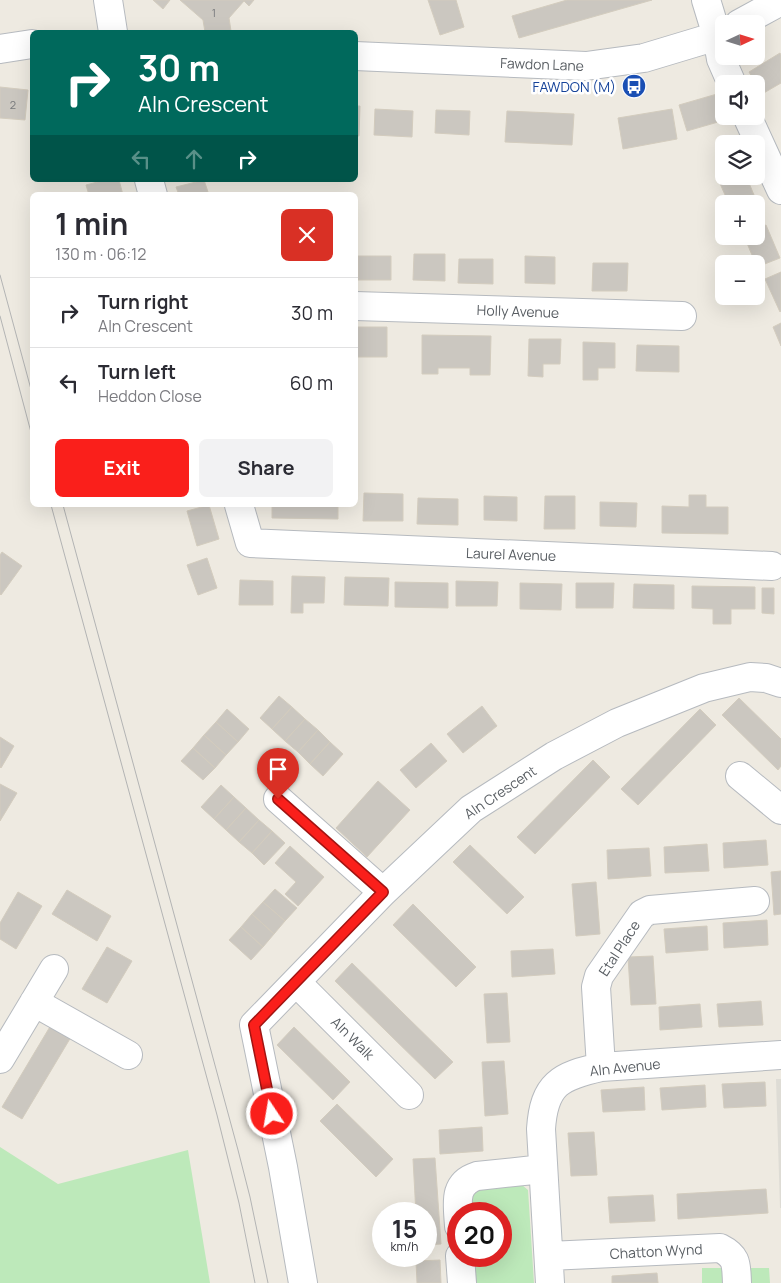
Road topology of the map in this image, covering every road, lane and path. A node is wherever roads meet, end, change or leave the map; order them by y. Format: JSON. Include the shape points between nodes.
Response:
{"nodes":[{"id":1,"x":108,"y":0,"type":"edge"},
{"id":2,"x":706,"y":0,"type":"edge"},
{"id":3,"x":781,"y":1,"type":"edge"},
{"id":4,"x":716,"y":15,"type":"edge"},
{"id":5,"x":756,"y":15,"type":"edge"},
{"id":6,"x":113,"y":30,"type":"edge"},
{"id":7,"x":715,"y":35,"type":"edge"},
{"id":8,"x":30,"y":44,"type":"edge"},
{"id":9,"x":0,"y":49,"type":"edge"},
{"id":10,"x":358,"y":56,"type":"edge"},
{"id":11,"x":751,"y":125,"type":"edge"},
{"id":12,"x":781,"y":190,"type":"edge"},
{"id":13,"x":358,"y":306,"type":"edge"},
{"id":14,"x":682,"y":316,"type":"dead end"},
{"id":15,"x":240,"y":507,"type":"edge"},
{"id":16,"x":772,"y":566,"type":"dead end"},
{"id":17,"x":781,"y":683,"type":"edge"},
{"id":18,"x":740,"y":776,"type":"dead end"},
{"id":19,"x":278,"y":799,"type":"dead end"},
{"id":20,"x":781,"y":810,"type":"edge"},
{"id":21,"x":383,"y":892,"type":"junction"},
{"id":22,"x":755,"y":901,"type":"dead end"},
{"id":23,"x":54,"y":969,"type":"dead end"},
{"id":24,"x":296,"y":982,"type":"junction"},
{"id":25,"x":34,"y":1002,"type":"junction"},
{"id":26,"x":128,"y":1055,"type":"dead end"},
{"id":27,"x":781,"y":1055,"type":"edge"},
{"id":28,"x":1,"y":1057,"type":"edge"},
{"id":29,"x":600,"y":1067,"type":"junction"},
{"id":30,"x":409,"y":1095,"type":"dead end"},
{"id":31,"x":543,"y":1169,"type":"junction"},
{"id":32,"x":458,"y":1202,"type":"edge"},
{"id":33,"x":549,"y":1256,"type":"junction"},
{"id":34,"x":461,"y":1267,"type":"edge"},
{"id":35,"x":303,"y":1283,"type":"edge"},
{"id":36,"x":462,"y":1283,"type":"edge"},
{"id":37,"x":550,"y":1283,"type":"edge"},
{"id":38,"x":737,"y":1283,"type":"edge"}],
"edges":[{"from":1,"to":6,"type":"street"},
{"from":2,"to":4,"type":"street"},
{"from":3,"to":5,"type":"street","name":"Fawdon Lane"},
{"from":7,"to":10,"type":"street","name":"Fawdon Lane","via":[[644,58],[586,66]]},
{"from":8,"to":9,"type":"street"},
{"from":11,"to":12,"type":"street"},
{"from":13,"to":14,"type":"street","name":"Holly Avenue"},
{"from":15,"to":16,"type":"street","name":"Laurel Avenue","via":[[250,543]]},
{"from":17,"to":21,"type":"street","name":"Aln Crescent","via":[[750,677],[704,688],[601,731],[554,756],[471,809]]},
{"from":18,"to":20,"type":"street"},
{"from":19,"to":21,"type":"street"},
{"from":21,"to":24,"type":"street","name":"Aln Crescent"},
{"from":22,"to":29,"type":"street","name":"Etal Place","via":[[650,910],[642,914],[599,976],[596,987]]},
{"from":23,"to":25,"type":"street"},
{"from":24,"to":30,"type":"street","name":"Aln Walk"},
{"from":24,"to":35,"type":"street","name":"Aln Crescent","via":[[254,1025]]},
{"from":25,"to":26,"type":"street"},
{"from":25,"to":28,"type":"street"},
{"from":27,"to":29,"type":"street","name":"Aln Avenue"},
{"from":29,"to":31,"type":"street","name":"Aln Avenue","via":[[564,1078],[546,1098],[540,1129]]},
{"from":31,"to":32,"type":"street","via":[[468,1179],[458,1192]]},
{"from":31,"to":33,"type":"street","name":"Aln Avenue"},
{"from":33,"to":37,"type":"street","name":"Aln Avenue"},
{"from":33,"to":38,"type":"street","name":"Chatton Wynd","via":[[720,1248],[730,1253],[736,1262]]},
{"from":34,"to":36,"type":"street"}]}
